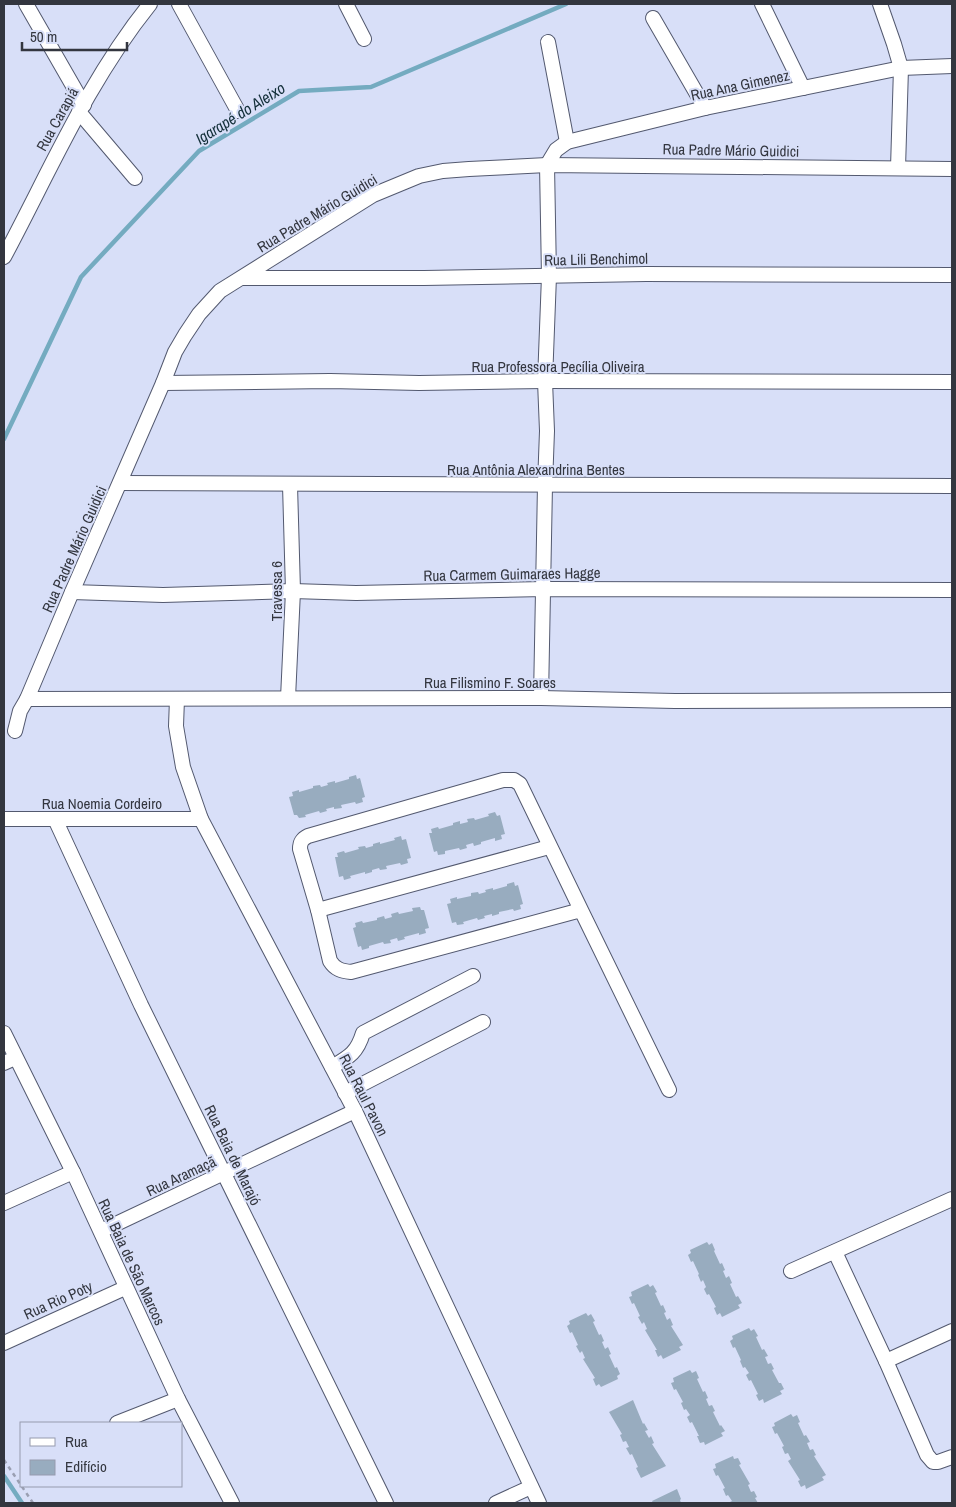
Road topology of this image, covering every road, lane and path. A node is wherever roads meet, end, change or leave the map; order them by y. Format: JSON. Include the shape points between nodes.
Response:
{"nodes":[{"id":1,"x":26,"y":4,"type":"edge"},
{"id":2,"x":150,"y":4,"type":"edge"},
{"id":3,"x":179,"y":4,"type":"edge"},
{"id":4,"x":346,"y":4,"type":"edge"},
{"id":5,"x":762,"y":4,"type":"edge"},
{"id":6,"x":880,"y":4,"type":"edge"},
{"id":7,"x":654,"y":18,"type":"dead end"},
{"id":8,"x":364,"y":39,"type":"dead end"},
{"id":9,"x":548,"y":42,"type":"dead end"},
{"id":10,"x":952,"y":66,"type":"edge"},
{"id":11,"x":900,"y":68,"type":"junction"},
{"id":12,"x":803,"y":88,"type":"junction"},
{"id":13,"x":82,"y":108,"type":"junction"},
{"id":14,"x":704,"y":108,"type":"junction"},
{"id":15,"x":238,"y":111,"type":"dead end"},
{"id":16,"x":567,"y":142,"type":"junction"},
{"id":17,"x":546,"y":165,"type":"junction"},
{"id":18,"x":898,"y":168,"type":"junction"},
{"id":19,"x":952,"y":168,"type":"edge"},
{"id":20,"x":135,"y":178,"type":"dead end"},
{"id":21,"x":6,"y":247,"type":"edge"},
{"id":22,"x":549,"y":276,"type":"junction"},
{"id":23,"x":952,"y":276,"type":"edge"},
{"id":24,"x":241,"y":278,"type":"junction"},
{"id":25,"x":545,"y":381,"type":"junction"},
{"id":26,"x":952,"y":382,"type":"edge"},
{"id":27,"x":163,"y":383,"type":"junction"},
{"id":28,"x":120,"y":483,"type":"junction"},
{"id":29,"x":290,"y":485,"type":"junction"},
{"id":30,"x":545,"y":485,"type":"junction"},
{"id":31,"x":952,"y":486,"type":"edge"},
{"id":32,"x":544,"y":589,"type":"junction"},
{"id":33,"x":952,"y":590,"type":"edge"},
{"id":34,"x":293,"y":591,"type":"junction"},
{"id":35,"x":72,"y":592,"type":"junction"},
{"id":36,"x":288,"y":698,"type":"junction"},
{"id":37,"x":542,"y":698,"type":"junction"},
{"id":38,"x":27,"y":699,"type":"junction"},
{"id":39,"x":176,"y":699,"type":"junction"},
{"id":40,"x":952,"y":700,"type":"edge"},
{"id":41,"x":15,"y":731,"type":"dead end"},
{"id":42,"x":4,"y":819,"type":"edge"},
{"id":43,"x":55,"y":819,"type":"junction"},
{"id":44,"x":200,"y":820,"type":"junction"},
{"id":45,"x":549,"y":846,"type":"junction"},
{"id":46,"x":318,"y":910,"type":"junction"},
{"id":47,"x":581,"y":910,"type":"junction"},
{"id":48,"x":472,"y":976,"type":"dead end"},
{"id":49,"x":483,"y":1022,"type":"dead end"},
{"id":50,"x":4,"y":1033,"type":"edge"},
{"id":51,"x":10,"y":1060,"type":"edge"},
{"id":52,"x":332,"y":1067,"type":"junction"},
{"id":53,"x":669,"y":1090,"type":"dead end"},
{"id":54,"x":345,"y":1093,"type":"junction"},
{"id":55,"x":355,"y":1111,"type":"junction"},
{"id":56,"x":73,"y":1172,"type":"junction"},
{"id":57,"x":224,"y":1174,"type":"junction"},
{"id":58,"x":952,"y":1199,"type":"edge"},
{"id":59,"x":4,"y":1203,"type":"edge"},
{"id":60,"x":101,"y":1231,"type":"junction"},
{"id":61,"x":835,"y":1252,"type":"junction"},
{"id":62,"x":792,"y":1272,"type":"dead end"},
{"id":63,"x":126,"y":1288,"type":"junction"},
{"id":64,"x":952,"y":1331,"type":"edge"},
{"id":65,"x":4,"y":1343,"type":"edge"},
{"id":66,"x":886,"y":1361,"type":"junction"},
{"id":67,"x":178,"y":1399,"type":"junction"},
{"id":68,"x":120,"y":1422,"type":"edge"},
{"id":69,"x":952,"y":1456,"type":"edge"},
{"id":70,"x":4,"y":1460,"type":"edge"},
{"id":71,"x":20,"y":1484,"type":"edge"},
{"id":72,"x":22,"y":1487,"type":"edge"},
{"id":73,"x":530,"y":1487,"type":"junction"},
{"id":74,"x":33,"y":1503,"type":"edge"},
{"id":75,"x":232,"y":1503,"type":"edge"},
{"id":76,"x":386,"y":1503,"type":"edge"},
{"id":77,"x":496,"y":1503,"type":"edge"},
{"id":78,"x":539,"y":1503,"type":"edge"}],
"edges":[{"from":1,"to":13,"type":"street"},
{"from":2,"to":13,"type":"street","name":"Rua Carapiá","via":[[114,52]]},
{"from":3,"to":15,"type":"street"},
{"from":4,"to":8,"type":"street"},
{"from":5,"to":12,"type":"street"},
{"from":6,"to":11,"type":"street"},
{"from":7,"to":14,"type":"street"},
{"from":9,"to":16,"type":"street"},
{"from":10,"to":11,"type":"street","name":"Rua Ana Gimenez"},
{"from":11,"to":12,"type":"street","name":"Rua Ana Gimenez"},
{"from":11,"to":18,"type":"street"},
{"from":12,"to":14,"type":"street","name":"Rua Ana Gimenez"},
{"from":13,"to":20,"type":"street"},
{"from":13,"to":21,"type":"street","name":"Rua Carapiá"},
{"from":14,"to":16,"type":"street","name":"Rua Ana Gimenez"},
{"from":16,"to":17,"type":"street","via":[[556,150]]},
{"from":17,"to":18,"type":"street","name":"Rua Padre Mário Guidici"},
{"from":17,"to":22,"type":"street"},
{"from":17,"to":24,"type":"street","name":"Rua Padre Mário Guidici","via":[[443,171],[419,176],[359,204]]},
{"from":18,"to":19,"type":"street","name":"Rua Padre Mário Guidici"},
{"from":22,"to":23,"type":"street","name":"Rua Lili Benchimol"},
{"from":22,"to":24,"type":"street","name":"Rua Lili Benchimol"},
{"from":22,"to":25,"type":"street"},
{"from":24,"to":27,"type":"street","name":"Rua Padre Mário Guidici","via":[[220,291],[199,314],[175,352]]},
{"from":25,"to":26,"type":"street","name":"Rua Professora Pecília Oliveira"},
{"from":25,"to":27,"type":"street","name":"Rua Professora Pecília Oliveira"},
{"from":25,"to":30,"type":"street"},
{"from":27,"to":28,"type":"street","name":"Rua Padre Mário Guidici"},
{"from":28,"to":29,"type":"street","name":"Rua Antônia Alexandrina Bentes"},
{"from":28,"to":35,"type":"street","name":"Rua Padre Mário Guidici"},
{"from":29,"to":30,"type":"street","name":"Rua Antônia Alexandrina Bentes"},
{"from":29,"to":34,"type":"street","name":"Travessa 6"},
{"from":30,"to":31,"type":"street","name":"Rua Antônia Alexandrina Bentes"},
{"from":30,"to":32,"type":"street"},
{"from":32,"to":33,"type":"street","name":"Rua Carmem Guimaraes Hagge"},
{"from":32,"to":34,"type":"street","name":"Rua Carmem Guimaraes Hagge","via":[[356,593]]},
{"from":32,"to":37,"type":"street"},
{"from":34,"to":35,"type":"street","name":"Rua Carmem Guimaraes Hagge"},
{"from":34,"to":36,"type":"street","name":"Travessa 6"},
{"from":35,"to":38,"type":"street","name":"Rua Padre Mário Guidici"},
{"from":36,"to":37,"type":"street","name":"Rua Filismino F. Soares"},
{"from":36,"to":39,"type":"street","name":"Rua Filismino F. Soares"},
{"from":37,"to":40,"type":"street","name":"Rua Filismino F. Soares"},
{"from":38,"to":39,"type":"street","name":"Rua Filismino F. Soares"},
{"from":38,"to":41,"type":"street","name":"Rua Padre Mário Guidici"},
{"from":39,"to":44,"type":"street","name":"Rua Raul Pavon","via":[[176,726],[183,767]]},
{"from":42,"to":43,"type":"street","name":"Rua Noemia Cordeiro"},
{"from":43,"to":44,"type":"street","name":"Rua Noemia Cordeiro"},
{"from":43,"to":57,"type":"street","name":"Rua Baia de Marajó"},
{"from":44,"to":52,"type":"street","name":"Rua Raul Pavon"},
{"from":45,"to":46,"type":"street"},
{"from":45,"to":46,"type":"street","via":[[520,784],[514,780],[502,780],[302,839],[300,849]]},
{"from":45,"to":47,"type":"street"},
{"from":46,"to":47,"type":"street","via":[[330,961],[334,968],[351,972]]},
{"from":47,"to":53,"type":"street"},
{"from":48,"to":52,"type":"street","via":[[363,1033],[357,1050]]},
{"from":49,"to":54,"type":"street"},
{"from":50,"to":51,"type":"street","name":"Rua Baia de São Marcos"},
{"from":51,"to":56,"type":"street","name":"Rua Baia de São Marcos"},
{"from":52,"to":54,"type":"street","name":"Rua Raul Pavon"},
{"from":54,"to":55,"type":"street","name":"Rua Raul Pavon"},
{"from":55,"to":57,"type":"street","name":"Rua Aramaçã"},
{"from":55,"to":73,"type":"street","name":"Rua Raul Pavon"},
{"from":56,"to":59,"type":"street"},
{"from":56,"to":60,"type":"street","name":"Rua Baia de São Marcos"},
{"from":57,"to":60,"type":"street","name":"Rua Aramaçã"},
{"from":57,"to":76,"type":"street","name":"Rua Baia de Marajó"},
{"from":58,"to":61,"type":"street"},
{"from":60,"to":63,"type":"street","name":"Rua Baia de São Marcos"},
{"from":61,"to":62,"type":"street"},
{"from":61,"to":66,"type":"street"},
{"from":63,"to":65,"type":"street","name":"Rua Rio Poty"},
{"from":63,"to":67,"type":"street","name":"Rua Baia de São Marcos"},
{"from":64,"to":66,"type":"street"},
{"from":66,"to":69,"type":"street","via":[[929,1460],[938,1462]]},
{"from":67,"to":68,"type":"street"},
{"from":67,"to":75,"type":"street","name":"Rua Baia de São Marcos"},
{"from":70,"to":71,"type":"path"},
{"from":72,"to":74,"type":"path"},
{"from":73,"to":77,"type":"street"},
{"from":73,"to":78,"type":"street","name":"Rua Raul Pavon"}]}
